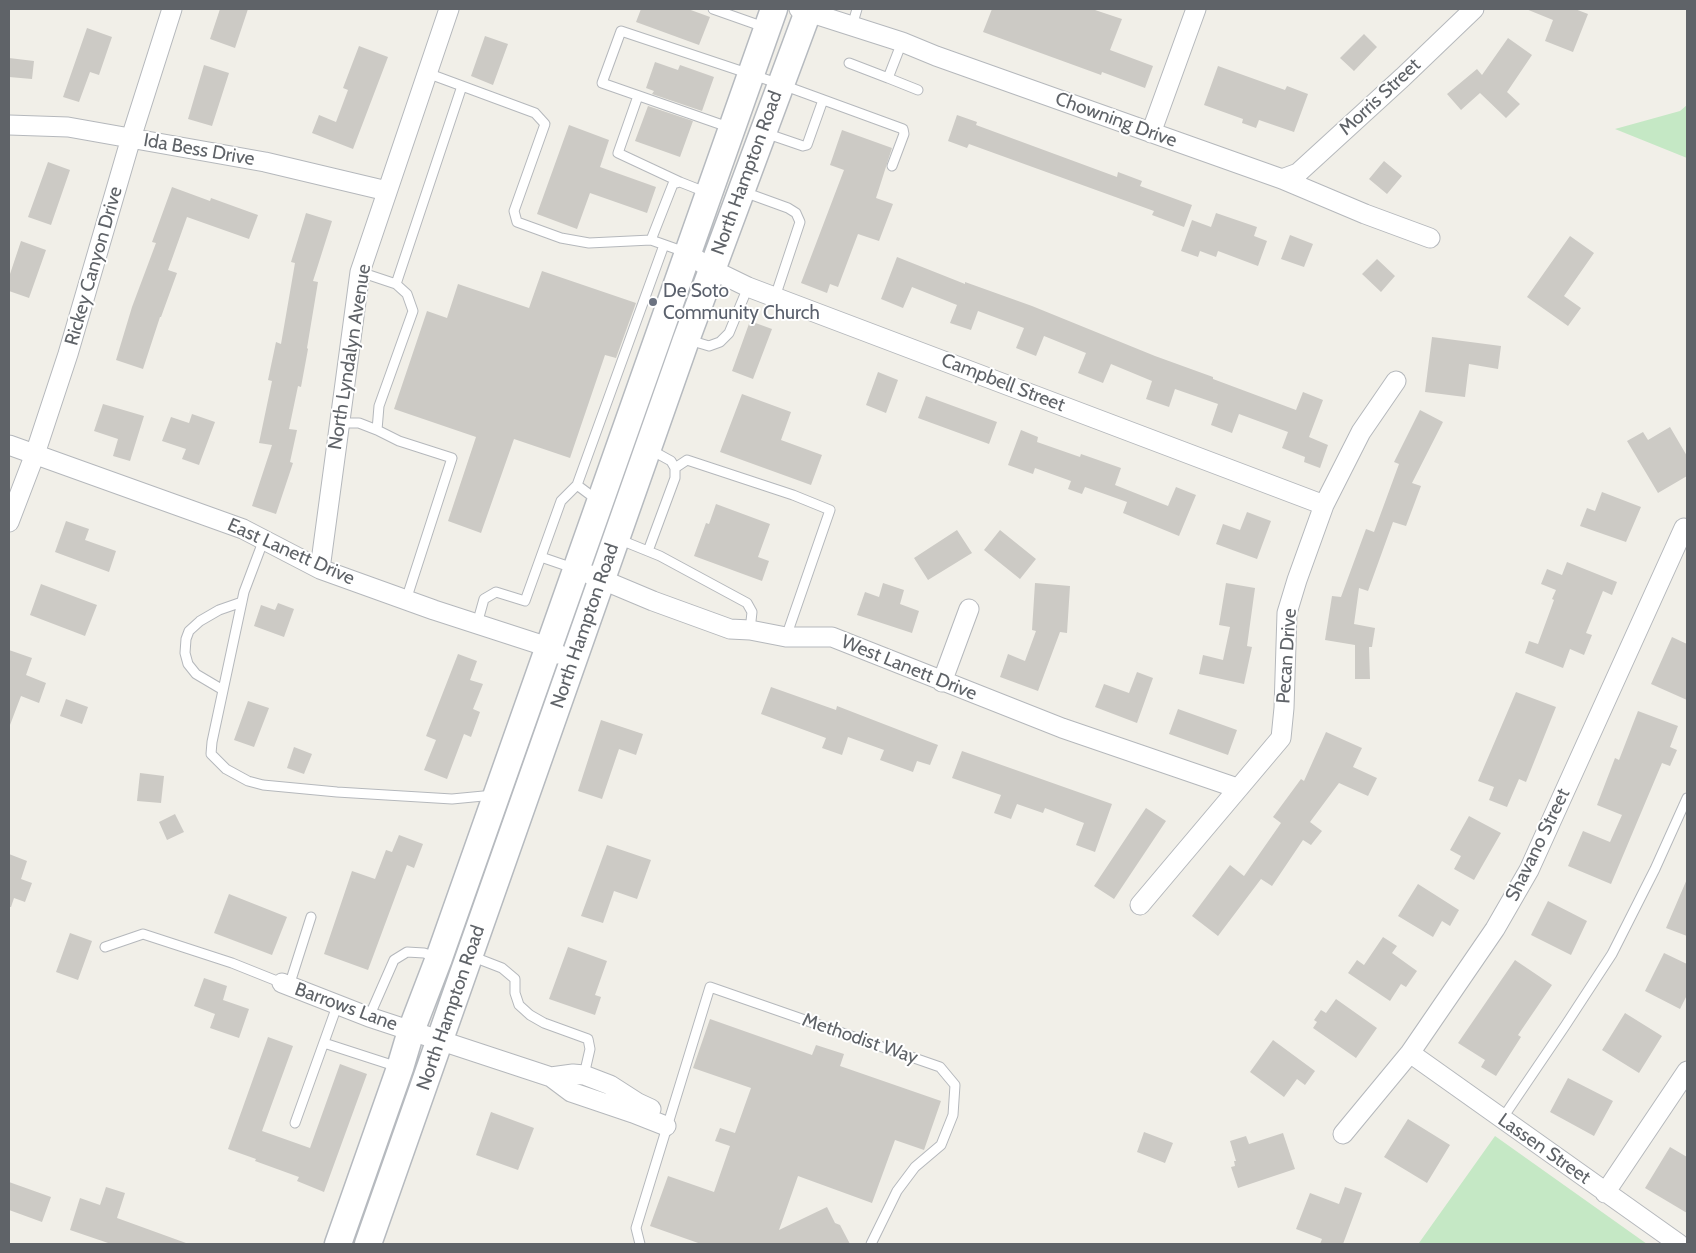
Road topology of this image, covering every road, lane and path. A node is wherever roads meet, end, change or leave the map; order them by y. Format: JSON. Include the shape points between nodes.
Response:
{"nodes":[{"id":1,"x":172,"y":9,"type":"edge"},
{"id":2,"x":449,"y":9,"type":"edge"},
{"id":3,"x":713,"y":9,"type":"edge"},
{"id":4,"x":805,"y":9,"type":"edge"},
{"id":5,"x":1196,"y":9,"type":"edge"},
{"id":6,"x":1474,"y":9,"type":"edge"},
{"id":7,"x":770,"y":18,"type":"edge"},
{"id":8,"x":855,"y":18,"type":"edge"},
{"id":9,"x":902,"y":42,"type":"junction"},
{"id":10,"x":849,"y":63,"type":"dead end"},
{"id":11,"x":427,"y":73,"type":"junction"},
{"id":12,"x":750,"y":74,"type":"junction"},
{"id":13,"x":888,"y":78,"type":"junction"},
{"id":14,"x":780,"y":84,"type":"junction"},
{"id":15,"x":462,"y":86,"type":"junction"},
{"id":16,"x":918,"y":90,"type":"dead end"},
{"id":17,"x":638,"y":96,"type":"junction"},
{"id":18,"x":823,"y":100,"type":"junction"},
{"id":19,"x":9,"y":125,"type":"edge"},
{"id":20,"x":731,"y":128,"type":"junction"},
{"id":21,"x":763,"y":132,"type":"junction"},
{"id":22,"x":1150,"y":133,"type":"junction"},
{"id":23,"x":131,"y":138,"type":"junction"},
{"id":24,"x":892,"y":166,"type":"dead end"},
{"id":25,"x":1282,"y":179,"type":"junction"},
{"id":26,"x":680,"y":182,"type":"junction"},
{"id":27,"x":386,"y":191,"type":"junction"},
{"id":28,"x":741,"y":191,"type":"junction"},
{"id":29,"x":708,"y":193,"type":"junction"},
{"id":30,"x":1430,"y":238,"type":"dead end"},
{"id":31,"x":651,"y":240,"type":"junction"},
{"id":32,"x":675,"y":249,"type":"junction"},
{"id":33,"x":711,"y":269,"type":"junction"},
{"id":34,"x":360,"y":272,"type":"junction"},
{"id":35,"x":396,"y":284,"type":"junction"},
{"id":36,"x":748,"y":287,"type":"junction"},
{"id":37,"x":775,"y":297,"type":"junction"},
{"id":38,"x":682,"y":350,"type":"junction"},
{"id":39,"x":653,"y":351,"type":"junction"},
{"id":40,"x":1396,"y":381,"type":"dead end"},
{"id":41,"x":339,"y":423,"type":"junction"},
{"id":42,"x":377,"y":430,"type":"junction"},
{"id":43,"x":9,"y":445,"type":"edge"},
{"id":44,"x":648,"y":448,"type":"junction"},
{"id":45,"x":35,"y":454,"type":"junction"},
{"id":46,"x":675,"y":468,"type":"junction"},
{"id":47,"x":578,"y":484,"type":"junction"},
{"id":48,"x":599,"y":502,"type":"junction"},
{"id":49,"x":1324,"y":505,"type":"junction"},
{"id":50,"x":626,"y":511,"type":"junction"},
{"id":51,"x":9,"y":522,"type":"edge"},
{"id":52,"x":1686,"y":528,"type":"edge"},
{"id":53,"x":264,"y":539,"type":"junction"},
{"id":54,"x":616,"y":539,"type":"junction"},
{"id":55,"x":648,"y":551,"type":"junction"},
{"id":56,"x":541,"y":557,"type":"junction"},
{"id":57,"x":320,"y":569,"type":"junction"},
{"id":58,"x":576,"y":569,"type":"junction"},
{"id":59,"x":601,"y":580,"type":"junction"},
{"id":60,"x":406,"y":600,"type":"junction"},
{"id":61,"x":242,"y":602,"type":"junction"},
{"id":62,"x":969,"y":609,"type":"dead end"},
{"id":63,"x":477,"y":624,"type":"junction"},
{"id":64,"x":750,"y":630,"type":"junction"},
{"id":65,"x":786,"y":637,"type":"junction"},
{"id":66,"x":548,"y":647,"type":"junction"},
{"id":67,"x":574,"y":659,"type":"junction"},
{"id":68,"x":942,"y":682,"type":"junction"},
{"id":69,"x":223,"y":690,"type":"junction"},
{"id":70,"x":1238,"y":788,"type":"junction"},
{"id":71,"x":496,"y":795,"type":"junction"},
{"id":72,"x":1687,"y":798,"type":"edge"},
{"id":73,"x":1140,"y":905,"type":"dead end"},
{"id":74,"x":312,"y":917,"type":"dead end"},
{"id":75,"x":105,"y":947,"type":"dead end"},
{"id":76,"x":469,"y":955,"type":"junction"},
{"id":77,"x":439,"y":958,"type":"junction"},
{"id":78,"x":286,"y":985,"type":"junction"},
{"id":79,"x":337,"y":1006,"type":"junction"},
{"id":80,"x":369,"y":1017,"type":"junction"},
{"id":81,"x":411,"y":1031,"type":"junction"},
{"id":82,"x":439,"y":1041,"type":"junction"},
{"id":83,"x":324,"y":1044,"type":"junction"},
{"id":84,"x":1410,"y":1053,"type":"junction"},
{"id":85,"x":1687,"y":1071,"type":"edge"},
{"id":86,"x":398,"y":1073,"type":"junction"},
{"id":87,"x":584,"y":1075,"type":"junction"},
{"id":88,"x":551,"y":1077,"type":"junction"},
{"id":89,"x":423,"y":1087,"type":"junction"},
{"id":90,"x":1502,"y":1119,"type":"junction"},
{"id":91,"x":668,"y":1121,"type":"junction"},
{"id":92,"x":295,"y":1123,"type":"dead end"},
{"id":93,"x":1343,"y":1134,"type":"dead end"},
{"id":94,"x":1606,"y":1193,"type":"junction"},
{"id":95,"x":338,"y":1244,"type":"edge"},
{"id":96,"x":368,"y":1244,"type":"edge"},
{"id":97,"x":640,"y":1244,"type":"edge"},
{"id":98,"x":871,"y":1244,"type":"edge"},
{"id":99,"x":1679,"y":1244,"type":"edge"}],
"edges":[{"from":1,"to":23,"type":"street","name":"Rickey Canyon Drive"},
{"from":2,"to":11,"type":"street","name":"North Lyndalyn Avenue"},
{"from":3,"to":7,"type":"lane"},
{"from":4,"to":8,"type":"street","name":"Chowning Drive"},
{"from":4,"to":14,"type":"main road","name":"North Hampton Road"},
{"from":5,"to":22,"type":"street"},
{"from":6,"to":25,"type":"street","name":"Morris Street","via":[[1298,173]]},
{"from":7,"to":12,"type":"main road","name":"North Hampton Road"},
{"from":8,"to":9,"type":"street","name":"Chowning Drive"},
{"from":9,"to":13,"type":"lane"},
{"from":9,"to":22,"type":"street","name":"Chowning Drive"},
{"from":10,"to":13,"type":"lane"},
{"from":11,"to":15,"type":"lane"},
{"from":11,"to":27,"type":"street","name":"North Lyndalyn Avenue"},
{"from":12,"to":14,"type":"lane"},
{"from":12,"to":17,"type":"lane","via":[[621,31],[602,83]]},
{"from":12,"to":20,"type":"main road","name":"North Hampton Road"},
{"from":13,"to":16,"type":"lane"},
{"from":14,"to":18,"type":"lane"},
{"from":14,"to":21,"type":"main road","name":"North Hampton Road"},
{"from":15,"to":31,"type":"lane","via":[[535,113],[545,124],[514,211],[518,222],[561,238],[588,243]]},
{"from":15,"to":35,"type":"lane"},
{"from":17,"to":20,"type":"lane"},
{"from":17,"to":26,"type":"lane","via":[[618,153]]},
{"from":18,"to":21,"type":"lane","via":[[807,145]]},
{"from":18,"to":24,"type":"lane","via":[[903,129]]},
{"from":19,"to":23,"type":"street","name":"Ida Bess Drive","via":[[68,127]]},
{"from":20,"to":29,"type":"main road","name":"North Hampton Road"},
{"from":21,"to":28,"type":"main road","name":"North Hampton Road"},
{"from":22,"to":25,"type":"street","name":"Chowning Drive"},
{"from":23,"to":27,"type":"street","name":"Ida Bess Drive","via":[[265,162]]},
{"from":23,"to":45,"type":"street","name":"Rickey Canyon Drive","via":[[68,354]]},
{"from":25,"to":30,"type":"street","name":"Chowning Drive"},
{"from":26,"to":29,"type":"lane"},
{"from":26,"to":31,"type":"lane","via":[[673,184]]},
{"from":27,"to":34,"type":"street","name":"North Lyndalyn Avenue"},
{"from":28,"to":33,"type":"main road","name":"North Hampton Road"},
{"from":28,"to":37,"type":"lane","via":[[788,208],[796,213],[800,222]]},
{"from":29,"to":32,"type":"main road","name":"North Hampton Road"},
{"from":31,"to":32,"type":"lane"},
{"from":32,"to":33,"type":"street","name":"Campbell Street"},
{"from":32,"to":39,"type":"main road","name":"North Hampton Road"},
{"from":32,"to":47,"type":"lane"},
{"from":33,"to":36,"type":"street","name":"Campbell Street"},
{"from":33,"to":38,"type":"main road","name":"North Hampton Road"},
{"from":34,"to":35,"type":"lane"},
{"from":34,"to":41,"type":"street","name":"North Lyndalyn Avenue"},
{"from":35,"to":42,"type":"lane","via":[[407,294],[413,311],[379,406]]},
{"from":36,"to":37,"type":"street","name":"Campbell Street"},
{"from":36,"to":38,"type":"lane","via":[[730,333],[709,346]]},
{"from":37,"to":49,"type":"street","name":"Campbell Street"},
{"from":38,"to":39,"type":"main road"},
{"from":38,"to":44,"type":"main road","name":"North Hampton Road"},
{"from":39,"to":48,"type":"main road","name":"North Hampton Road"},
{"from":40,"to":49,"type":"street","name":"Pecan Drive","via":[[1361,432]]},
{"from":41,"to":42,"type":"lane","via":[[359,423]]},
{"from":41,"to":57,"type":"street","name":"North Lyndalyn Avenue"},
{"from":42,"to":60,"type":"lane","via":[[399,441],[452,458]]},
{"from":43,"to":45,"type":"street","name":"East Lanett Drive"},
{"from":44,"to":46,"type":"lane","via":[[671,461]]},
{"from":44,"to":50,"type":"main road","name":"North Hampton Road"},
{"from":45,"to":51,"type":"street","name":"Rickey Canyon Drive"},
{"from":45,"to":53,"type":"street","name":"East Lanett Drive"},
{"from":46,"to":55,"type":"lane","via":[[675,478]]},
{"from":46,"to":65,"type":"lane","via":[[687,460],[830,510]]},
{"from":47,"to":48,"type":"lane"},
{"from":47,"to":56,"type":"lane","via":[[562,501]]},
{"from":48,"to":50,"type":"main road"},
{"from":48,"to":58,"type":"main road","name":"North Hampton Road"},
{"from":49,"to":70,"type":"street","name":"Pecan Drive","via":[[1287,613],[1280,738]]},
{"from":50,"to":54,"type":"main road","name":"North Hampton Road"},
{"from":52,"to":84,"type":"street","name":"Shavano Street","via":[[1529,870],[1495,929]]},
{"from":53,"to":57,"type":"street","name":"East Lanett Drive"},
{"from":53,"to":61,"type":"lane"},
{"from":54,"to":55,"type":"lane"},
{"from":54,"to":59,"type":"main road","name":"North Hampton Road"},
{"from":55,"to":64,"type":"lane","via":[[747,603],[752,612]]},
{"from":56,"to":58,"type":"lane"},
{"from":56,"to":63,"type":"lane","via":[[525,601],[496,592],[484,599]]},
{"from":57,"to":60,"type":"street","name":"East Lanett Drive"},
{"from":58,"to":59,"type":"street","name":"West Lanett Drive"},
{"from":58,"to":66,"type":"main road","name":"North Hampton Road"},
{"from":59,"to":64,"type":"street","name":"West Lanett Drive","via":[[730,629]]},
{"from":59,"to":67,"type":"main road","name":"North Hampton Road"},
{"from":60,"to":63,"type":"street","name":"East Lanett Drive"},
{"from":61,"to":69,"type":"lane"},
{"from":61,"to":69,"type":"lane","via":[[200,620],[186,639],[188,664],[196,674]]},
{"from":62,"to":68,"type":"street"},
{"from":63,"to":66,"type":"street","name":"East Lanett Drive"},
{"from":64,"to":65,"type":"street","name":"West Lanett Drive"},
{"from":65,"to":68,"type":"street","name":"West Lanett Drive","via":[[832,637]]},
{"from":66,"to":67,"type":"street","name":"East Lanett Drive"},
{"from":66,"to":71,"type":"main road","name":"North Hampton Road"},
{"from":67,"to":76,"type":"main road","name":"North Hampton Road"},
{"from":68,"to":70,"type":"street","name":"West Lanett Drive","via":[[1062,728]]},
{"from":69,"to":71,"type":"lane","via":[[212,754],[226,769],[248,781],[337,792],[452,799]]},
{"from":70,"to":73,"type":"street","name":"Pecan Drive"},
{"from":71,"to":77,"type":"main road","name":"North Hampton Road"},
{"from":72,"to":90,"type":"lane","via":[[1612,954]]},
{"from":74,"to":78,"type":"lane"},
{"from":75,"to":78,"type":"lane","via":[[143,934],[232,963]]},
{"from":76,"to":82,"type":"main road","name":"North Hampton Road"},
{"from":76,"to":87,"type":"lane","via":[[502,968],[515,979],[518,1005],[530,1015],[588,1039],[590,1049]]},
{"from":77,"to":80,"type":"lane","via":[[407,952],[394,960]]},
{"from":77,"to":81,"type":"main road","name":"North Hampton Road"},
{"from":78,"to":79,"type":"street","name":"Barrows Lane"},
{"from":79,"to":80,"type":"street","name":"Barrows Lane"},
{"from":79,"to":83,"type":"lane"},
{"from":80,"to":81,"type":"street","name":"Barrows Lane"},
{"from":81,"to":82,"type":"street","name":"Barrows Lane"},
{"from":81,"to":86,"type":"main road","name":"North Hampton Road"},
{"from":82,"to":88,"type":"street"},
{"from":82,"to":89,"type":"main road","name":"North Hampton Road"},
{"from":83,"to":86,"type":"lane"},
{"from":83,"to":92,"type":"lane"},
{"from":84,"to":90,"type":"street","name":"Lassen Street"},
{"from":84,"to":93,"type":"street","name":"Shavano Street"},
{"from":85,"to":94,"type":"street"},
{"from":86,"to":89,"type":"main road"},
{"from":86,"to":95,"type":"main road","name":"North Hampton Road"},
{"from":87,"to":88,"type":"street"},
{"from":87,"to":91,"type":"street","via":[[610,1085]]},
{"from":88,"to":91,"type":"street","via":[[571,1092]]},
{"from":89,"to":96,"type":"main road","name":"North Hampton Road"},
{"from":90,"to":94,"type":"street","name":"Lassen Street"},
{"from":91,"to":97,"type":"lane","name":"Methodist Way","via":[[636,1228]]},
{"from":91,"to":98,"type":"lane","name":"Methodist Way","via":[[710,987],[940,1067],[956,1085],[953,1115],[941,1145],[915,1167],[897,1191]]},
{"from":94,"to":99,"type":"street","name":"Lassen Street"}]}
